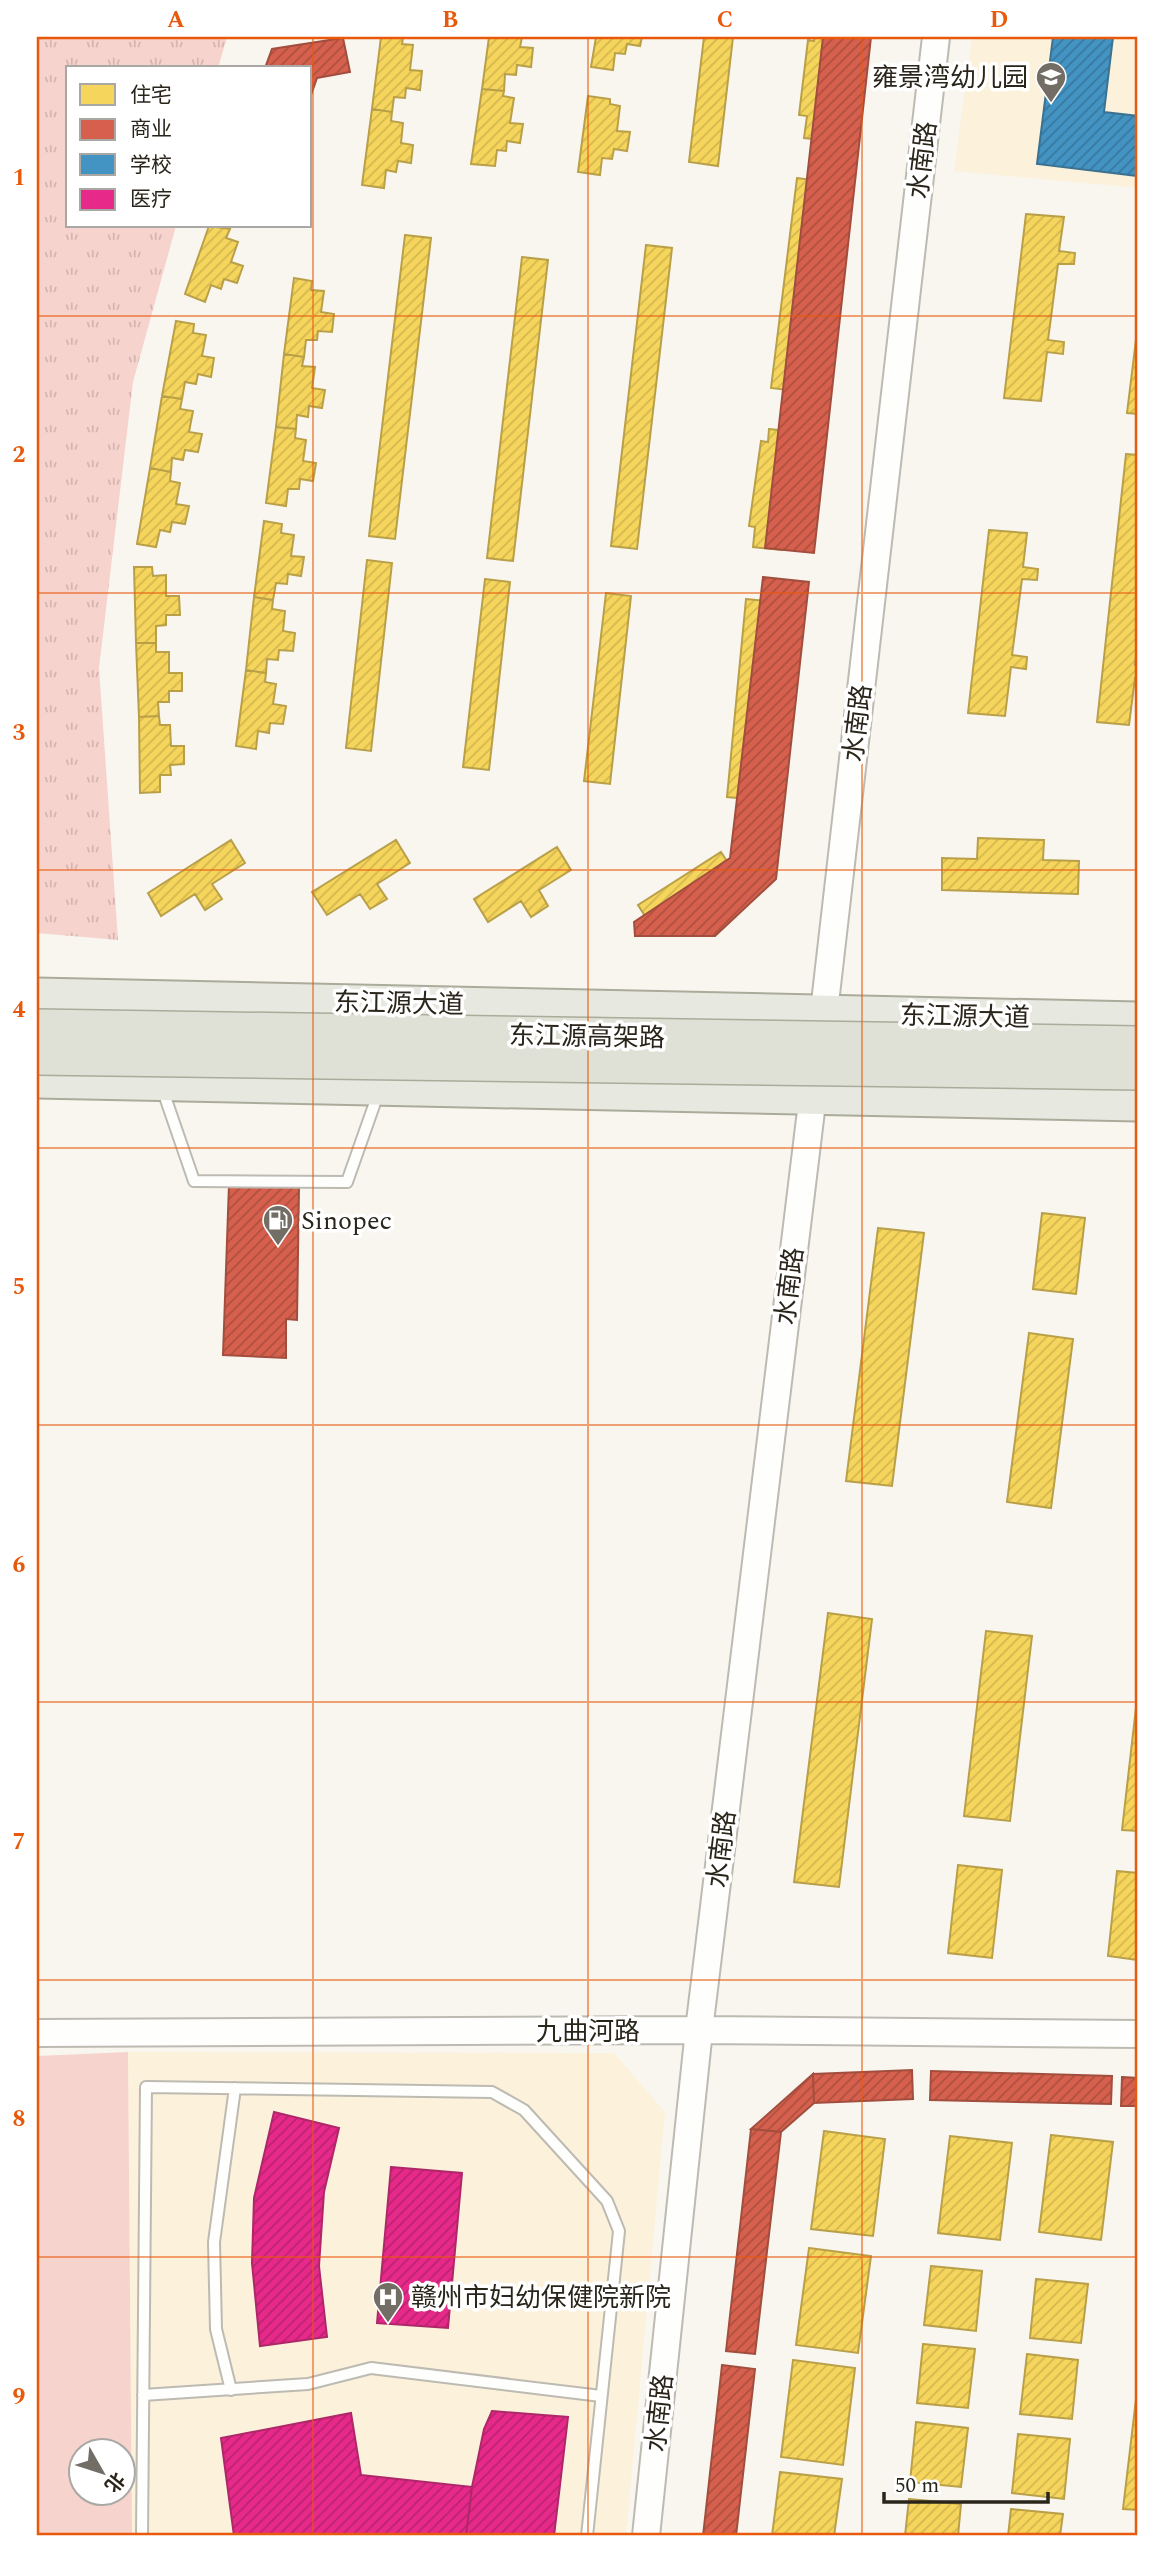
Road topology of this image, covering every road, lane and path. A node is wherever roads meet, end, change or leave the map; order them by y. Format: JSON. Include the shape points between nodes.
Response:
{"nodes":[{"id":1,"x":936,"y":37,"type":"edge"},
{"id":2,"x":37,"y":995,"type":"edge"},
{"id":3,"x":824,"y":1014,"type":"junction"},
{"id":4,"x":1138,"y":1019,"type":"edge"},
{"id":5,"x":37,"y":1027,"type":"edge"},
{"id":6,"x":1138,"y":1044,"type":"edge"},
{"id":7,"x":37,"y":1056,"type":"edge"},
{"id":8,"x":1138,"y":1072,"type":"edge"},
{"id":9,"x":37,"y":1081,"type":"edge"},
{"id":10,"x":161,"y":1086,"type":"junction"},
{"id":11,"x":380,"y":1089,"type":"junction"},
{"id":12,"x":812,"y":1095,"type":"junction"},
{"id":13,"x":1138,"y":1104,"type":"edge"},
{"id":14,"x":699,"y":2030,"type":"junction"},
{"id":15,"x":37,"y":2033,"type":"edge"},
{"id":16,"x":1138,"y":2034,"type":"edge"},
{"id":17,"x":235,"y":2088,"type":"junction"},
{"id":18,"x":231,"y":2390,"type":"junction"},
{"id":19,"x":143,"y":2395,"type":"junction"},
{"id":20,"x":601,"y":2396,"type":"junction"},
{"id":21,"x":142,"y":2536,"type":"edge"},
{"id":22,"x":587,"y":2536,"type":"edge"},
{"id":23,"x":646,"y":2536,"type":"edge"}],
"edges":[{"from":1,"to":3,"type":"street","name":"水南路"},
{"from":2,"to":3,"type":"main road","name":"东江源大道"},
{"from":3,"to":4,"type":"main road","name":"东江源大道"},
{"from":3,"to":12,"type":"street","name":"水南路"},
{"from":5,"to":6,"type":"highway","name":"东江源高架路","bridge":true},
{"from":7,"to":8,"type":"highway","name":"东江源高架路","bridge":true},
{"from":9,"to":10,"type":"main road"},
{"from":10,"to":11,"type":"main road"},
{"from":10,"to":11,"type":"lane","via":[[194,1181],[347,1182]]},
{"from":11,"to":12,"type":"main road"},
{"from":12,"to":13,"type":"main road"},
{"from":12,"to":14,"type":"street","name":"水南路"},
{"from":14,"to":15,"type":"street","name":"九曲河路"},
{"from":14,"to":16,"type":"street","name":"九曲河路"},
{"from":14,"to":23,"type":"street","name":"水南路"},
{"from":17,"to":18,"type":"lane","via":[[214,2242],[216,2329]]},
{"from":17,"to":19,"type":"lane","via":[[146,2087]]},
{"from":17,"to":20,"type":"lane","via":[[492,2092],[524,2110],[607,2201],[619,2231]]},
{"from":18,"to":19,"type":"lane"},
{"from":18,"to":20,"type":"lane","via":[[308,2384],[371,2368]]},
{"from":19,"to":21,"type":"lane"},
{"from":20,"to":22,"type":"lane"}]}
